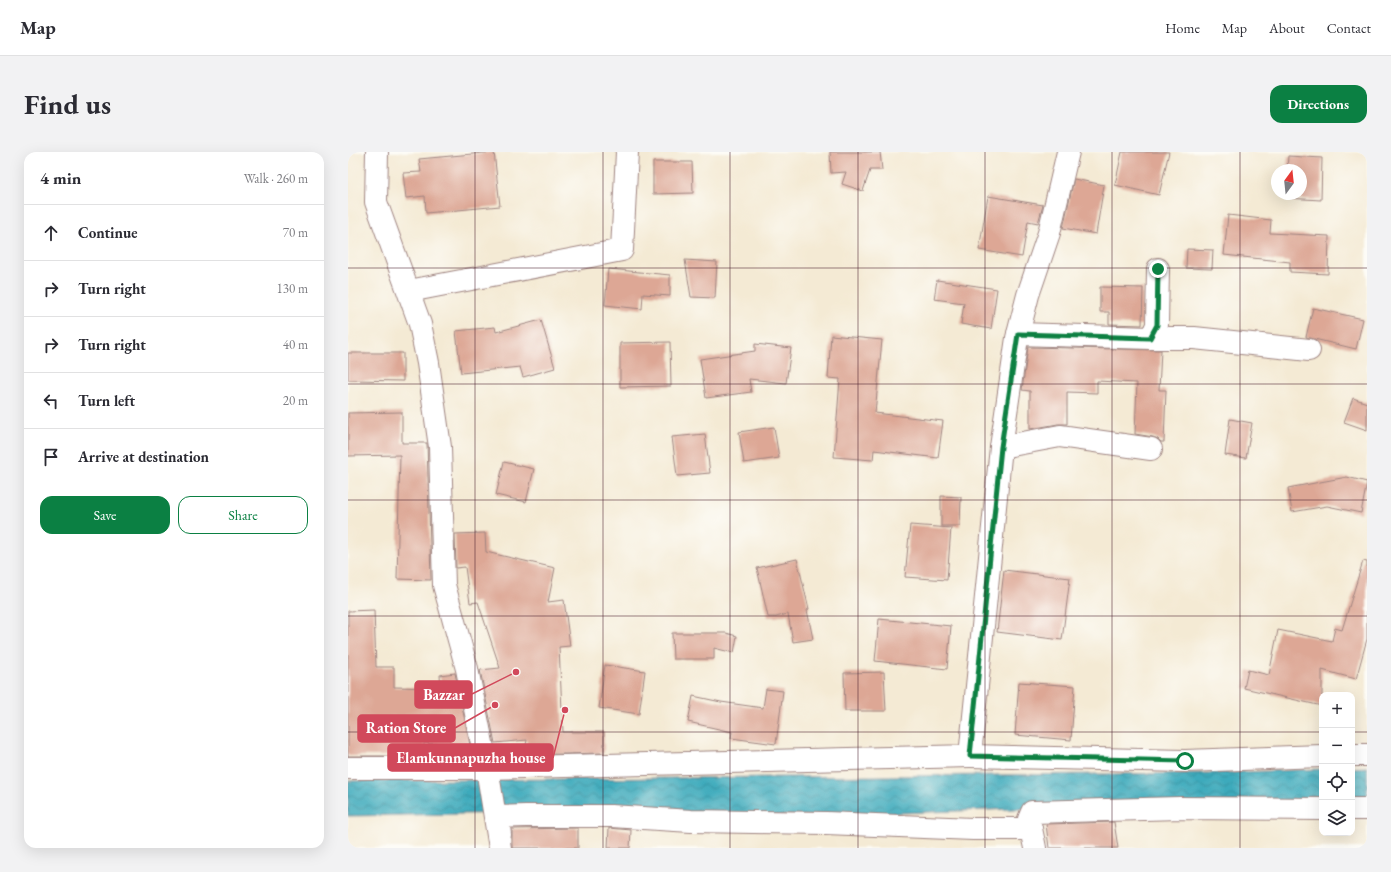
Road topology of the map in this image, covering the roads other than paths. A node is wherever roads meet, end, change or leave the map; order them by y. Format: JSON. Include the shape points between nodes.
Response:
{"nodes":[{"id":1,"x":377,"y":152,"type":"edge"},
{"id":2,"x":627,"y":152,"type":"edge"},
{"id":3,"x":1068,"y":152,"type":"edge"},
{"id":4,"x":1158,"y":269,"type":"dead end"},
{"id":5,"x":409,"y":291,"type":"junction"},
{"id":6,"x":1018,"y":334,"type":"junction"},
{"id":7,"x":1150,"y":338,"type":"junction"},
{"id":8,"x":1309,"y":350,"type":"dead end"},
{"id":9,"x":1001,"y":447,"type":"junction"},
{"id":10,"x":1150,"y":449,"type":"dead end"},
{"id":11,"x":1355,"y":755,"type":"edge"},
{"id":12,"x":1367,"y":755,"type":"edge"},
{"id":13,"x":970,"y":756,"type":"junction"},
{"id":14,"x":1319,"y":756,"type":"edge"},
{"id":15,"x":348,"y":768,"type":"edge"},
{"id":16,"x":487,"y":768,"type":"junction"},
{"id":17,"x":1319,"y":809,"type":"edge"},
{"id":18,"x":1355,"y":809,"type":"edge"},
{"id":19,"x":1367,"y":809,"type":"edge"},
{"id":20,"x":1033,"y":839,"type":"edge"},
{"id":21,"x":500,"y":848,"type":"edge"}],
"edges":[{"from":1,"to":5,"type":"street","via":[[376,202]]},
{"from":2,"to":5,"type":"street","via":[[622,250]]},
{"from":3,"to":6,"type":"street","via":[[1049,233]]},
{"from":4,"to":7,"type":"street","via":[[1157,325]]},
{"from":5,"to":16,"type":"street","via":[[420,324],[428,363],[440,447],[444,585],[467,669]]},
{"from":6,"to":7,"type":"street"},
{"from":6,"to":9,"type":"street"},
{"from":7,"to":8,"type":"street","via":[[1194,338]]},
{"from":9,"to":10,"type":"street","via":[[1060,436]]},
{"from":9,"to":13,"type":"street"},
{"from":11,"to":12,"type":"street"},
{"from":13,"to":14,"type":"street","via":[[1185,761]]},
{"from":13,"to":16,"type":"street"},
{"from":15,"to":16,"type":"street"},
{"from":16,"to":21,"type":"street"},
{"from":17,"to":20,"type":"street","via":[[1180,808],[1032,812],[1029,819]]},
{"from":18,"to":19,"type":"street"},
{"from":20,"to":21,"type":"street","via":[[973,829],[691,821],[611,816],[526,816],[498,818]]}]}
